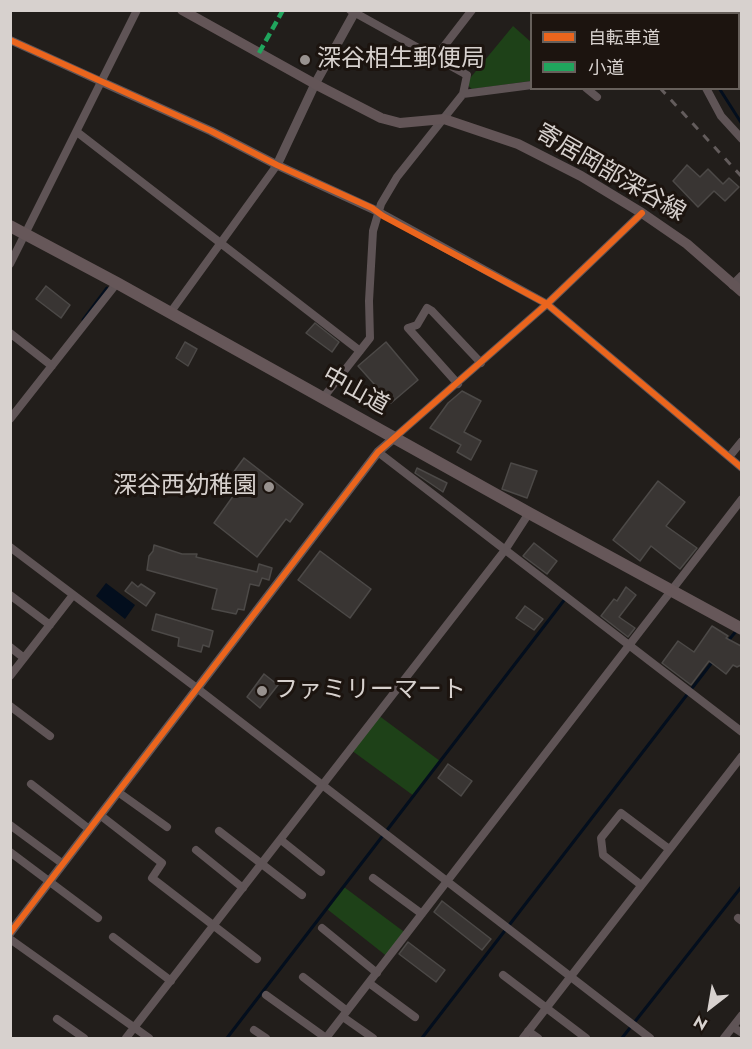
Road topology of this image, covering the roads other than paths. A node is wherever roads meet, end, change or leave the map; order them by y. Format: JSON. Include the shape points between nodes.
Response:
{"nodes":[{"id":1,"x":137,"y":10,"type":"edge"},
{"id":2,"x":182,"y":10,"type":"edge"},
{"id":3,"x":472,"y":10,"type":"edge"},
{"id":4,"x":353,"y":11,"type":"edge"},
{"id":5,"x":10,"y":40,"type":"edge"},
{"id":6,"x":435,"y":58,"type":"junction"},
{"id":7,"x":102,"y":82,"type":"junction"},
{"id":8,"x":315,"y":84,"type":"junction"},
{"id":9,"x":530,"y":85,"type":"edge"},
{"id":10,"x":588,"y":90,"type":"edge"},
{"id":11,"x":707,"y":90,"type":"edge"},
{"id":12,"x":463,"y":94,"type":"junction"},
{"id":13,"x":597,"y":97,"type":"dead end"},
{"id":14,"x":444,"y":119,"type":"junction"},
{"id":15,"x":77,"y":132,"type":"junction"},
{"id":16,"x":741,"y":139,"type":"edge"},
{"id":17,"x":277,"y":165,"type":"junction"},
{"id":18,"x":379,"y":212,"type":"junction"},
{"id":19,"x":642,"y":213,"type":"junction"},
{"id":20,"x":10,"y":226,"type":"edge"},
{"id":21,"x":26,"y":234,"type":"junction"},
{"id":22,"x":221,"y":245,"type":"junction"},
{"id":23,"x":10,"y":264,"type":"edge"},
{"id":24,"x":741,"y":276,"type":"edge"},
{"id":25,"x":117,"y":283,"type":"junction"},
{"id":26,"x":737,"y":288,"type":"edge"},
{"id":27,"x":547,"y":304,"type":"junction"},
{"id":28,"x":170,"y":313,"type":"junction"},
{"id":29,"x":10,"y":333,"type":"edge"},
{"id":30,"x":360,"y":351,"type":"junction"},
{"id":31,"x":481,"y":363,"type":"junction"},
{"id":32,"x":52,"y":366,"type":"junction"},
{"id":33,"x":458,"y":384,"type":"junction"},
{"id":34,"x":323,"y":398,"type":"junction"},
{"id":35,"x":10,"y":419,"type":"edge"},
{"id":36,"x":394,"y":438,"type":"junction"},
{"id":37,"x":741,"y":441,"type":"edge"},
{"id":38,"x":378,"y":452,"type":"junction"},
{"id":39,"x":729,"y":457,"type":"junction"},
{"id":40,"x":741,"y":468,"type":"edge"},
{"id":41,"x":741,"y":499,"type":"edge"},
{"id":42,"x":529,"y":513,"type":"junction"},
{"id":43,"x":10,"y":547,"type":"edge"},
{"id":44,"x":504,"y":550,"type":"junction"},
{"id":45,"x":671,"y":591,"type":"junction"},
{"id":46,"x":10,"y":595,"type":"edge"},
{"id":47,"x":73,"y":595,"type":"junction"},
{"id":48,"x":50,"y":625,"type":"junction"},
{"id":49,"x":741,"y":629,"type":"edge"},
{"id":50,"x":628,"y":645,"type":"junction"},
{"id":51,"x":10,"y":647,"type":"edge"},
{"id":52,"x":24,"y":658,"type":"junction"},
{"id":53,"x":10,"y":676,"type":"edge"},
{"id":54,"x":198,"y":689,"type":"junction"},
{"id":55,"x":10,"y":706,"type":"edge"},
{"id":56,"x":741,"y":732,"type":"edge"},
{"id":57,"x":50,"y":736,"type":"dead end"},
{"id":58,"x":741,"y":756,"type":"edge"},
{"id":59,"x":31,"y":784,"type":"dead end"},
{"id":60,"x":323,"y":786,"type":"junction"},
{"id":61,"x":118,"y":792,"type":"junction"},
{"id":62,"x":100,"y":815,"type":"junction"},
{"id":63,"x":10,"y":825,"type":"edge"},
{"id":64,"x":167,"y":827,"type":"dead end"},
{"id":65,"x":90,"y":829,"type":"junction"},
{"id":66,"x":219,"y":831,"type":"dead end"},
{"id":67,"x":281,"y":840,"type":"junction"},
{"id":68,"x":669,"y":849,"type":"junction"},
{"id":69,"x":196,"y":850,"type":"dead end"},
{"id":70,"x":10,"y":852,"type":"edge"},
{"id":71,"x":63,"y":864,"type":"junction"},
{"id":72,"x":262,"y":864,"type":"junction"},
{"id":73,"x":321,"y":872,"type":"dead end"},
{"id":74,"x":373,"y":878,"type":"dead end"},
{"id":75,"x":50,"y":881,"type":"junction"},
{"id":76,"x":446,"y":881,"type":"junction"},
{"id":77,"x":641,"y":885,"type":"junction"},
{"id":78,"x":243,"y":888,"type":"junction"},
{"id":79,"x":302,"y":895,"type":"dead end"},
{"id":80,"x":422,"y":914,"type":"junction"},
{"id":81,"x":98,"y":918,"type":"dead end"},
{"id":82,"x":214,"y":925,"type":"junction"},
{"id":83,"x":322,"y":928,"type":"dead end"},
{"id":84,"x":10,"y":933,"type":"edge"},
{"id":85,"x":113,"y":937,"type":"dead end"},
{"id":86,"x":10,"y":939,"type":"edge"},
{"id":87,"x":257,"y":959,"type":"dead end"},
{"id":88,"x":377,"y":973,"type":"junction"},
{"id":89,"x":503,"y":975,"type":"dead end"},
{"id":90,"x":303,"y":977,"type":"dead end"},
{"id":91,"x":570,"y":978,"type":"junction"},
{"id":92,"x":171,"y":981,"type":"junction"},
{"id":93,"x":369,"y":983,"type":"junction"},
{"id":94,"x":266,"y":995,"type":"dead end"},
{"id":95,"x":546,"y":1009,"type":"junction"},
{"id":96,"x":345,"y":1014,"type":"junction"},
{"id":97,"x":741,"y":1015,"type":"edge"},
{"id":98,"x":415,"y":1017,"type":"dead end"},
{"id":99,"x":57,"y":1018,"type":"dead end"},
{"id":100,"x":733,"y":1027,"type":"junction"},
{"id":101,"x":134,"y":1028,"type":"junction"},
{"id":102,"x":254,"y":1030,"type":"dead end"},
{"id":103,"x":528,"y":1031,"type":"junction"},
{"id":104,"x":741,"y":1033,"type":"edge"},
{"id":105,"x":84,"y":1038,"type":"edge"},
{"id":106,"x":126,"y":1038,"type":"edge"},
{"id":107,"x":149,"y":1038,"type":"edge"},
{"id":108,"x":266,"y":1038,"type":"edge"},
{"id":109,"x":326,"y":1038,"type":"edge"},
{"id":110,"x":374,"y":1038,"type":"edge"},
{"id":111,"x":523,"y":1038,"type":"edge"},
{"id":112,"x":538,"y":1038,"type":"edge"},
{"id":113,"x":586,"y":1038,"type":"edge"},
{"id":114,"x":650,"y":1038,"type":"edge"},
{"id":115,"x":724,"y":1038,"type":"edge"}],
"edges":[{"from":1,"to":7,"type":"street"},
{"from":2,"to":8,"type":"main road","name":"寄居岡部深谷線"},
{"from":3,"to":6,"type":"street"},
{"from":4,"to":6,"type":"street"},
{"from":4,"to":8,"type":"street"},
{"from":5,"to":7,"type":"street"},
{"from":6,"to":12,"type":"street","via":[[467,75]]},
{"from":7,"to":15,"type":"street"},
{"from":7,"to":17,"type":"street"},
{"from":8,"to":14,"type":"main road","name":"寄居岡部深谷線","via":[[381,118],[400,123]]},
{"from":8,"to":17,"type":"street"},
{"from":9,"to":12,"type":"street"},
{"from":10,"to":13,"type":"street"},
{"from":11,"to":16,"type":"street","via":[[721,116]]},
{"from":12,"to":14,"type":"street"},
{"from":14,"to":18,"type":"street","via":[[397,177]]},
{"from":14,"to":19,"type":"main road","name":"寄居岡部深谷線","via":[[518,144]]},
{"from":15,"to":21,"type":"street"},
{"from":15,"to":22,"type":"street"},
{"from":17,"to":18,"type":"street"},
{"from":17,"to":22,"type":"street"},
{"from":18,"to":27,"type":"street"},
{"from":18,"to":30,"type":"street","via":[[371,251],[370,338]]},
{"from":19,"to":26,"type":"main road","name":"寄居岡部深谷線","via":[[687,244]]},
{"from":19,"to":27,"type":"street"},
{"from":20,"to":21,"type":"highway","name":"中山道"},
{"from":21,"to":23,"type":"street"},
{"from":21,"to":25,"type":"highway","name":"中山道"},
{"from":22,"to":28,"type":"street"},
{"from":22,"to":30,"type":"street"},
{"from":24,"to":26,"type":"street"},
{"from":25,"to":28,"type":"highway","name":"中山道"},
{"from":25,"to":32,"type":"street"},
{"from":27,"to":31,"type":"street"},
{"from":27,"to":39,"type":"street"},
{"from":28,"to":34,"type":"highway","name":"中山道"},
{"from":29,"to":32,"type":"street"},
{"from":30,"to":34,"type":"street"},
{"from":31,"to":33,"type":"street"},
{"from":31,"to":33,"type":"street","via":[[427,308],[417,325],[408,328]]},
{"from":32,"to":35,"type":"street"},
{"from":33,"to":36,"type":"street"},
{"from":34,"to":36,"type":"highway","name":"中山道"},
{"from":36,"to":38,"type":"street"},
{"from":36,"to":42,"type":"highway","name":"中山道"},
{"from":37,"to":39,"type":"street"},
{"from":38,"to":44,"type":"street"},
{"from":38,"to":54,"type":"street"},
{"from":39,"to":40,"type":"street"},
{"from":41,"to":45,"type":"street"},
{"from":42,"to":44,"type":"street"},
{"from":42,"to":45,"type":"highway","name":"中山道"},
{"from":43,"to":47,"type":"street"},
{"from":44,"to":50,"type":"street"},
{"from":44,"to":60,"type":"street"},
{"from":45,"to":49,"type":"highway","name":"中山道"},
{"from":45,"to":50,"type":"street"},
{"from":46,"to":48,"type":"street"},
{"from":47,"to":48,"type":"street"},
{"from":47,"to":54,"type":"street"},
{"from":48,"to":52,"type":"street"},
{"from":50,"to":56,"type":"street"},
{"from":50,"to":76,"type":"street"},
{"from":51,"to":52,"type":"street"},
{"from":52,"to":53,"type":"street"},
{"from":54,"to":60,"type":"street"},
{"from":54,"to":61,"type":"street"},
{"from":55,"to":57,"type":"street"},
{"from":58,"to":68,"type":"street"},
{"from":59,"to":65,"type":"street"},
{"from":60,"to":67,"type":"street"},
{"from":60,"to":76,"type":"street"},
{"from":61,"to":62,"type":"street"},
{"from":61,"to":64,"type":"street"},
{"from":62,"to":65,"type":"street"},
{"from":62,"to":82,"type":"street","via":[[162,863],[152,878]]},
{"from":63,"to":71,"type":"street"},
{"from":65,"to":71,"type":"street"},
{"from":66,"to":72,"type":"street"},
{"from":67,"to":72,"type":"street"},
{"from":67,"to":73,"type":"street"},
{"from":68,"to":77,"type":"street"},
{"from":68,"to":77,"type":"street","via":[[621,813],[602,838],[603,855]]},
{"from":69,"to":78,"type":"street"},
{"from":70,"to":75,"type":"street"},
{"from":71,"to":75,"type":"street"},
{"from":72,"to":78,"type":"street"},
{"from":72,"to":79,"type":"street"},
{"from":74,"to":80,"type":"street"},
{"from":75,"to":81,"type":"street"},
{"from":75,"to":84,"type":"street"},
{"from":76,"to":80,"type":"street"},
{"from":76,"to":91,"type":"street"},
{"from":77,"to":91,"type":"street"},
{"from":78,"to":82,"type":"street"},
{"from":80,"to":88,"type":"street"},
{"from":82,"to":87,"type":"street"},
{"from":82,"to":92,"type":"street"},
{"from":83,"to":88,"type":"street"},
{"from":85,"to":92,"type":"street"},
{"from":86,"to":101,"type":"street"},
{"from":88,"to":93,"type":"street"},
{"from":89,"to":95,"type":"street"},
{"from":90,"to":96,"type":"street"},
{"from":91,"to":95,"type":"street"},
{"from":91,"to":114,"type":"street"},
{"from":92,"to":101,"type":"street"},
{"from":93,"to":96,"type":"street"},
{"from":93,"to":98,"type":"street"},
{"from":94,"to":109,"type":"street"},
{"from":95,"to":103,"type":"street"},
{"from":95,"to":113,"type":"street"},
{"from":96,"to":109,"type":"street"},
{"from":96,"to":110,"type":"street"},
{"from":97,"to":100,"type":"street"},
{"from":99,"to":105,"type":"street"},
{"from":100,"to":104,"type":"street"},
{"from":100,"to":115,"type":"street"},
{"from":101,"to":106,"type":"street"},
{"from":101,"to":107,"type":"street"},
{"from":102,"to":108,"type":"street"},
{"from":103,"to":111,"type":"street"},
{"from":103,"to":112,"type":"street"}]}
